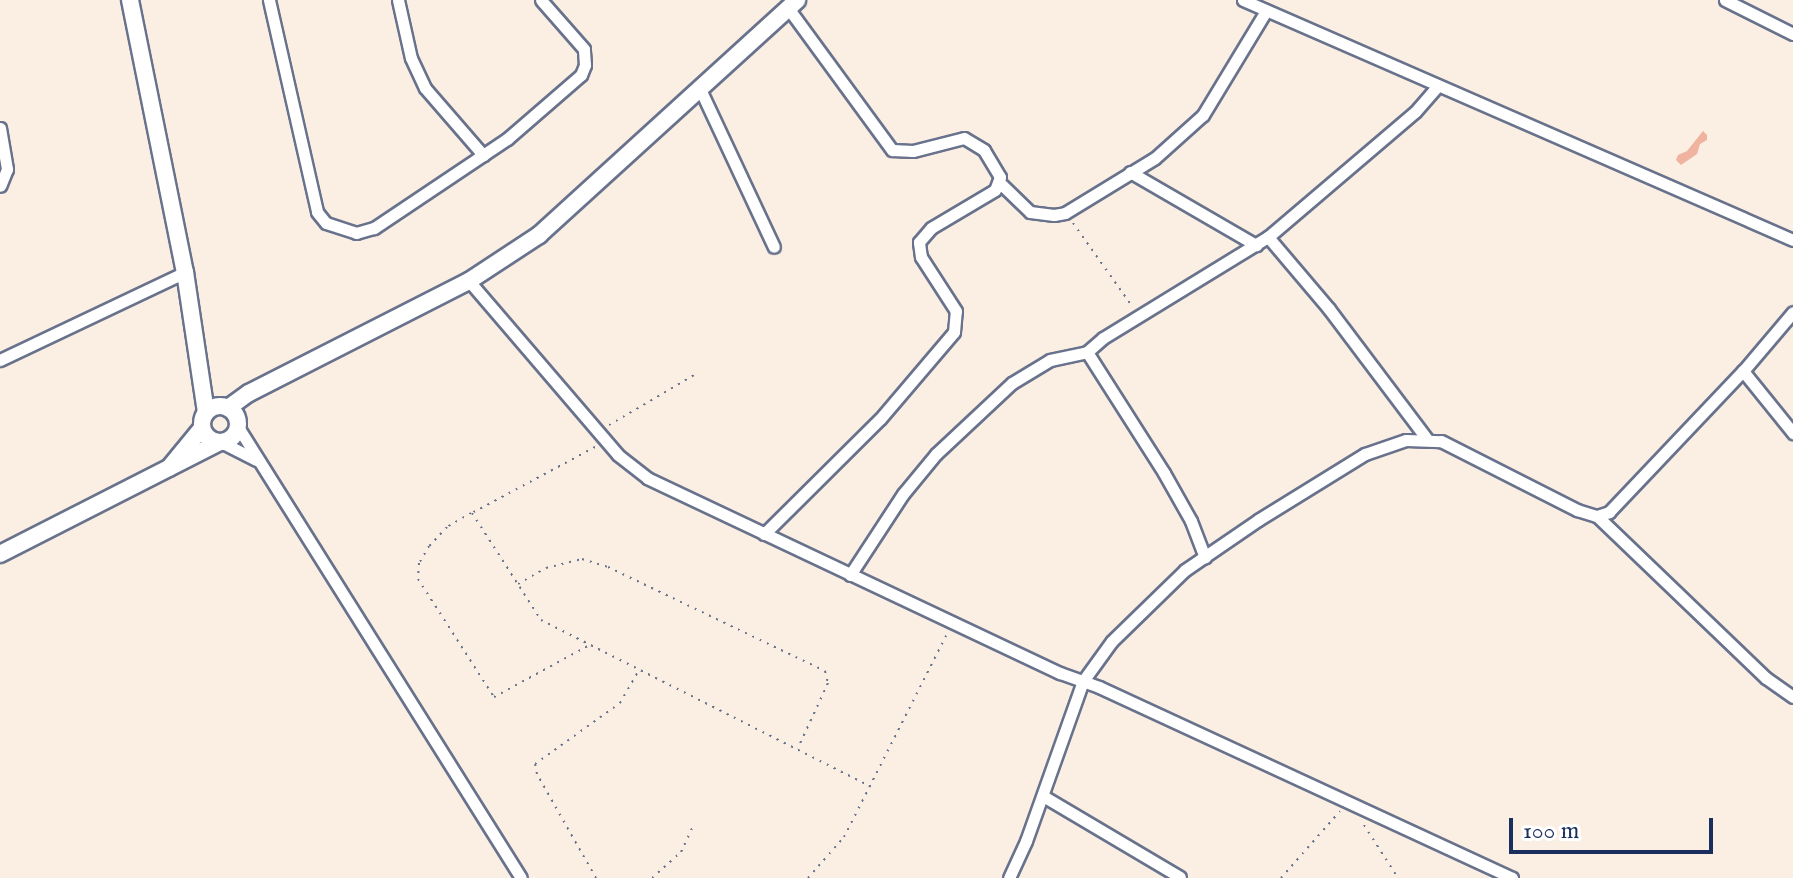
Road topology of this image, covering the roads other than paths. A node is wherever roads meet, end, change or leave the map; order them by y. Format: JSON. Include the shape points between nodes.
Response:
{"nodes":[{"id":1,"x":130,"y":0,"type":"edge"},
{"id":2,"x":269,"y":0,"type":"edge"},
{"id":3,"x":398,"y":0,"type":"edge"},
{"id":4,"x":541,"y":0,"type":"edge"},
{"id":5,"x":1243,"y":0,"type":"edge"},
{"id":6,"x":1725,"y":0,"type":"edge"},
{"id":7,"x":793,"y":4,"type":"edge"},
{"id":8,"x":1266,"y":11,"type":"junction"},
{"id":9,"x":1793,"y":34,"type":"edge"},
{"id":10,"x":1438,"y":86,"type":"junction"},
{"id":11,"x":700,"y":89,"type":"junction"},
{"id":12,"x":0,"y":128,"type":"edge"},
{"id":13,"x":483,"y":155,"type":"junction"},
{"id":14,"x":1130,"y":172,"type":"junction"},
{"id":15,"x":999,"y":182,"type":"junction"},
{"id":16,"x":0,"y":186,"type":"edge"},
{"id":17,"x":1268,"y":237,"type":"junction"},
{"id":18,"x":1793,"y":240,"type":"edge"},
{"id":19,"x":1256,"y":245,"type":"junction"},
{"id":20,"x":774,"y":247,"type":"dead end"},
{"id":21,"x":185,"y":272,"type":"junction"},
{"id":22,"x":469,"y":281,"type":"junction"},
{"id":23,"x":1793,"y":312,"type":"edge"},
{"id":24,"x":1087,"y":352,"type":"junction"},
{"id":25,"x":0,"y":360,"type":"edge"},
{"id":26,"x":201,"y":369,"type":"junction"},
{"id":27,"x":1743,"y":371,"type":"junction"},
{"id":28,"x":232,"y":416,"type":"junction"},
{"id":29,"x":204,"y":420,"type":"junction"},
{"id":30,"x":1793,"y":433,"type":"edge"},
{"id":31,"x":1427,"y":439,"type":"junction"},
{"id":32,"x":221,"y":443,"type":"junction"},
{"id":33,"x":257,"y":461,"type":"junction"},
{"id":34,"x":168,"y":469,"type":"junction"},
{"id":35,"x":1597,"y":516,"type":"junction"},
{"id":36,"x":764,"y":534,"type":"junction"},
{"id":37,"x":0,"y":554,"type":"edge"},
{"id":38,"x":1205,"y":557,"type":"junction"},
{"id":39,"x":850,"y":575,"type":"junction"},
{"id":40,"x":1083,"y":681,"type":"junction"},
{"id":41,"x":1793,"y":697,"type":"edge"},
{"id":42,"x":1043,"y":796,"type":"junction"},
{"id":43,"x":1180,"y":877,"type":"edge"},
{"id":44,"x":521,"y":878,"type":"edge"},
{"id":45,"x":1009,"y":878,"type":"edge"},
{"id":46,"x":1512,"y":878,"type":"edge"}],
"edges":[{"from":1,"to":21,"type":"street"},
{"from":2,"to":13,"type":"street","via":[[314,201],[326,223],[356,233],[374,228]]},
{"from":3,"to":13,"type":"street","via":[[411,58],[425,88]]},
{"from":4,"to":13,"type":"street","via":[[579,43],[585,65],[581,75]]},
{"from":5,"to":8,"type":"street"},
{"from":6,"to":9,"type":"street"},
{"from":7,"to":11,"type":"street"},
{"from":7,"to":15,"type":"street","via":[[892,150],[913,151],[964,138],[984,150],[999,172]]},
{"from":8,"to":10,"type":"street"},
{"from":8,"to":14,"type":"street","via":[[1203,115],[1177,141]]},
{"from":10,"to":17,"type":"street","via":[[1415,112]]},
{"from":10,"to":18,"type":"street"},
{"from":11,"to":20,"type":"street"},
{"from":11,"to":22,"type":"street","via":[[561,218]]},
{"from":12,"to":16,"type":"street","via":[[7,169]]},
{"from":14,"to":15,"type":"street","via":[[1054,215],[1030,212]]},
{"from":14,"to":19,"type":"street"},
{"from":15,"to":36,"type":"street","via":[[919,242],[921,257],[956,311],[954,332],[880,419]]},
{"from":17,"to":19,"type":"street"},
{"from":17,"to":31,"type":"street"},
{"from":19,"to":24,"type":"street"},
{"from":21,"to":25,"type":"street"},
{"from":21,"to":26,"type":"street"},
{"from":22,"to":28,"type":"street","via":[[264,387]]},
{"from":22,"to":36,"type":"street","via":[[601,437],[647,478]]},
{"from":23,"to":27,"type":"street"},
{"from":24,"to":38,"type":"street","via":[[1164,473]]},
{"from":24,"to":39,"type":"street","via":[[1035,367],[936,454]]},
{"from":26,"to":28,"type":"street"},
{"from":26,"to":29,"type":"street"},
{"from":27,"to":30,"type":"street"},
{"from":27,"to":35,"type":"street","via":[[1623,502]]},
{"from":28,"to":29,"type":"street"},
{"from":28,"to":32,"type":"street","via":[[231,439]]},
{"from":28,"to":33,"type":"street"},
{"from":29,"to":32,"type":"street","via":[[207,438]]},
{"from":29,"to":34,"type":"street"},
{"from":31,"to":35,"type":"street"},
{"from":31,"to":38,"type":"street","via":[[1365,454]]},
{"from":32,"to":33,"type":"street"},
{"from":32,"to":34,"type":"street"},
{"from":33,"to":44,"type":"street"},
{"from":34,"to":37,"type":"street"},
{"from":35,"to":41,"type":"street","via":[[1766,678]]},
{"from":36,"to":39,"type":"street"},
{"from":38,"to":40,"type":"street","via":[[1112,641]]},
{"from":39,"to":40,"type":"street"},
{"from":40,"to":42,"type":"street"},
{"from":40,"to":46,"type":"street"},
{"from":42,"to":43,"type":"street"},
{"from":42,"to":45,"type":"street"}]}
